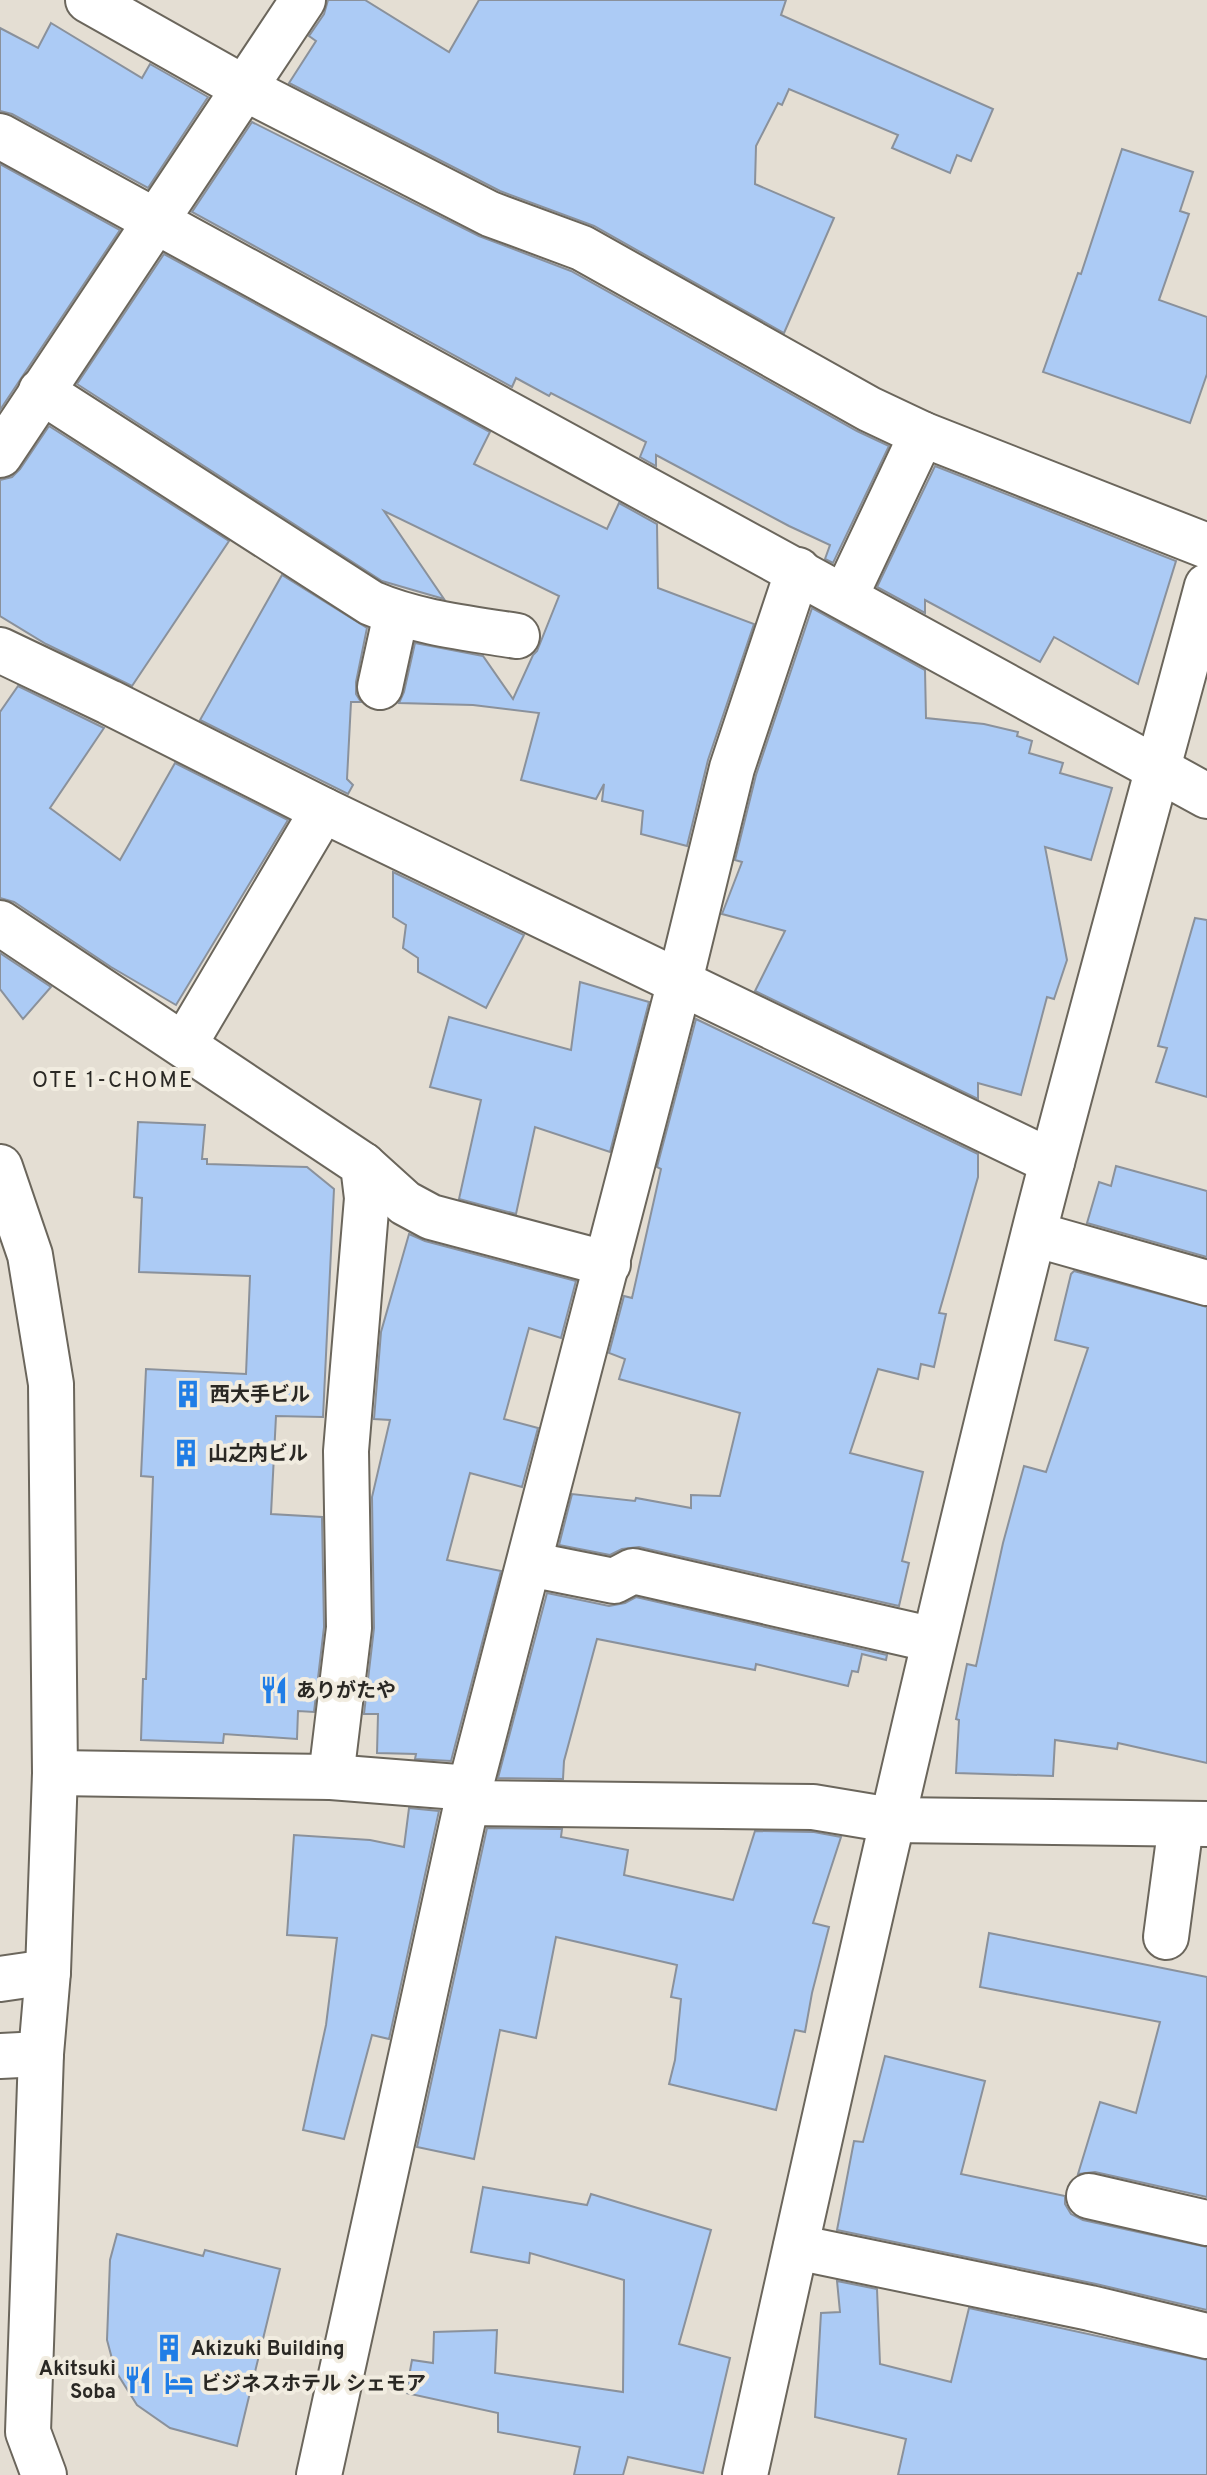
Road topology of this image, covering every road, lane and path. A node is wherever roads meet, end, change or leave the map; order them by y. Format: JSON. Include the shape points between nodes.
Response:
{"nodes":[{"id":1,"x":88,"y":0,"type":"edge"},
{"id":2,"x":303,"y":0,"type":"edge"},
{"id":3,"x":244,"y":88,"type":"junction"},
{"id":4,"x":0,"y":136,"type":"edge"},
{"id":5,"x":154,"y":222,"type":"junction"},
{"id":6,"x":41,"y":391,"type":"junction"},
{"id":7,"x":922,"y":434,"type":"junction"},
{"id":8,"x":0,"y":455,"type":"edge"},
{"id":9,"x":1207,"y":546,"type":"edge"},
{"id":10,"x":798,"y":570,"type":"junction"},
{"id":11,"x":1207,"y":586,"type":"edge"},
{"id":12,"x":845,"y":597,"type":"junction"},
{"id":13,"x":396,"y":614,"type":"junction"},
{"id":14,"x":517,"y":636,"type":"dead end"},
{"id":15,"x":0,"y":650,"type":"edge"},
{"id":16,"x":380,"y":687,"type":"dead end"},
{"id":17,"x":1158,"y":769,"type":"junction"},
{"id":18,"x":1207,"y":796,"type":"edge"},
{"id":19,"x":323,"y":810,"type":"junction"},
{"id":20,"x":0,"y":923,"type":"edge"},
{"id":21,"x":680,"y":981,"type":"junction"},
{"id":22,"x":184,"y":1045,"type":"junction"},
{"id":23,"x":1052,"y":1162,"type":"junction"},
{"id":24,"x":363,"y":1165,"type":"junction"},
{"id":25,"x":0,"y":1167,"type":"edge"},
{"id":26,"x":1034,"y":1234,"type":"junction"},
{"id":27,"x":608,"y":1264,"type":"junction"},
{"id":28,"x":1207,"y":1283,"type":"edge"},
{"id":29,"x":529,"y":1564,"type":"junction"},
{"id":30,"x":934,"y":1640,"type":"junction"},
{"id":31,"x":55,"y":1773,"type":"junction"},
{"id":32,"x":331,"y":1777,"type":"junction"},
{"id":33,"x":469,"y":1796,"type":"junction"},
{"id":34,"x":891,"y":1820,"type":"junction"},
{"id":35,"x":1194,"y":1824,"type":"edge"},
{"id":36,"x":1166,"y":1937,"type":"dead end"},
{"id":37,"x":48,"y":1972,"type":"junction"},
{"id":38,"x":0,"y":1979,"type":"edge"},
{"id":39,"x":21,"y":2055,"type":"edge"},
{"id":40,"x":1089,"y":2196,"type":"dead end"},
{"id":41,"x":1207,"y":2223,"type":"edge"},
{"id":42,"x":796,"y":2247,"type":"junction"},
{"id":43,"x":1207,"y":2336,"type":"edge"},
{"id":44,"x":44,"y":2475,"type":"edge"},
{"id":45,"x":319,"y":2475,"type":"edge"},
{"id":46,"x":745,"y":2475,"type":"edge"}],
"edges":[{"from":1,"to":3,"type":"street"},
{"from":2,"to":3,"type":"street"},
{"from":3,"to":5,"type":"street"},
{"from":3,"to":7,"type":"street","via":[[490,214],[582,248]]},
{"from":4,"to":5,"type":"street"},
{"from":5,"to":6,"type":"street"},
{"from":5,"to":10,"type":"street"},
{"from":6,"to":8,"type":"street"},
{"from":6,"to":13,"type":"street"},
{"from":7,"to":9,"type":"street"},
{"from":7,"to":12,"type":"street"},
{"from":10,"to":12,"type":"street"},
{"from":10,"to":21,"type":"street","via":[[732,768]]},
{"from":11,"to":17,"type":"street"},
{"from":12,"to":17,"type":"street"},
{"from":13,"to":14,"type":"street"},
{"from":13,"to":16,"type":"street"},
{"from":15,"to":19,"type":"street"},
{"from":17,"to":18,"type":"street"},
{"from":17,"to":23,"type":"street"},
{"from":19,"to":21,"type":"street"},
{"from":19,"to":22,"type":"street"},
{"from":20,"to":22,"type":"street"},
{"from":21,"to":23,"type":"street"},
{"from":21,"to":27,"type":"street"},
{"from":22,"to":24,"type":"street"},
{"from":23,"to":26,"type":"street"},
{"from":24,"to":27,"type":"street","via":[[405,1203],[431,1217]]},
{"from":24,"to":32,"type":"street","via":[[367,1198],[346,1451],[349,1628]]},
{"from":25,"to":31,"type":"street","via":[[30,1255],[51,1384]]},
{"from":26,"to":28,"type":"street"},
{"from":26,"to":30,"type":"street"},
{"from":27,"to":29,"type":"street"},
{"from":29,"to":30,"type":"street","via":[[614,1581],[633,1571]]},
{"from":29,"to":33,"type":"street"},
{"from":30,"to":34,"type":"street"},
{"from":31,"to":32,"type":"street"},
{"from":31,"to":37,"type":"street"},
{"from":32,"to":33,"type":"street"},
{"from":33,"to":34,"type":"street","via":[[813,1807]]},
{"from":33,"to":45,"type":"street"},
{"from":34,"to":35,"type":"street"},
{"from":34,"to":42,"type":"street"},
{"from":35,"to":36,"type":"street"},
{"from":37,"to":38,"type":"street"},
{"from":37,"to":39,"type":"street"},
{"from":39,"to":44,"type":"street","via":[[28,2432]]},
{"from":40,"to":41,"type":"street"},
{"from":42,"to":43,"type":"street"},
{"from":42,"to":46,"type":"street"}]}
